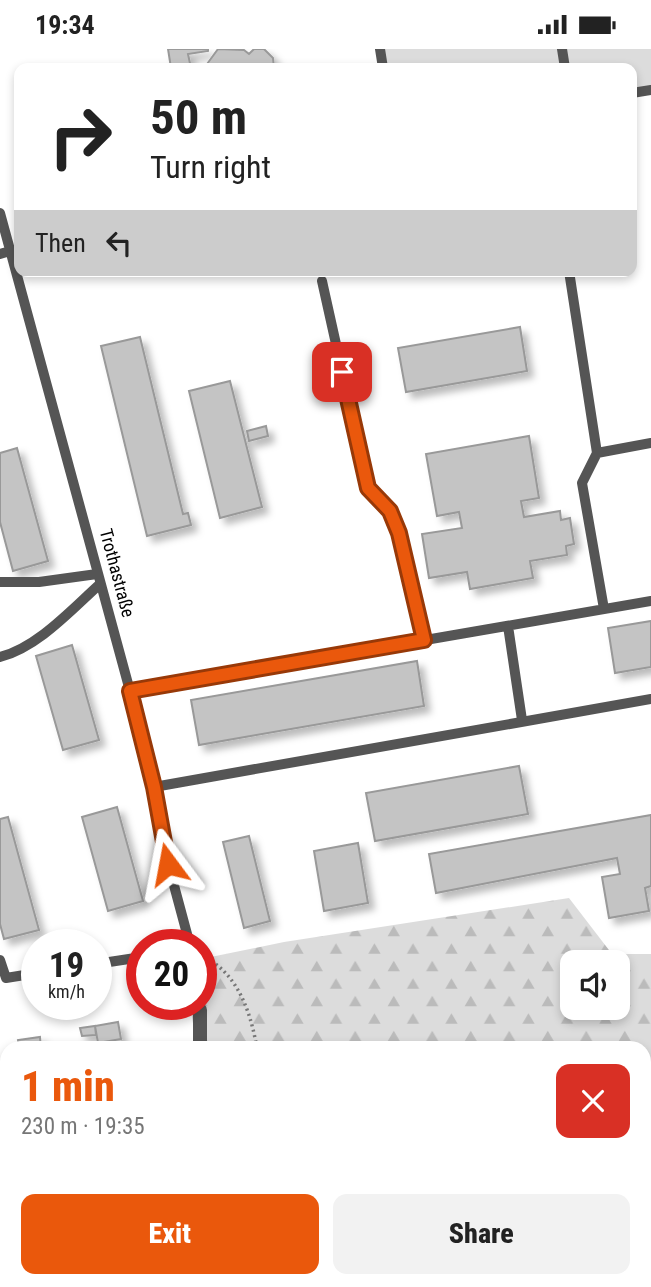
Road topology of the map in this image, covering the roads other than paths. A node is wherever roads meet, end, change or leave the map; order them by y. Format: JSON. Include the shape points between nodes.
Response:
{"nodes":[{"id":1,"x":0,"y":213,"type":"edge"},
{"id":2,"x":5,"y":252,"type":"edge"},
{"id":3,"x":20,"y":277,"type":"edge"},
{"id":4,"x":570,"y":277,"type":"edge"},
{"id":5,"x":322,"y":281,"type":"dead end"},
{"id":6,"x":651,"y":443,"type":"edge"},
{"id":7,"x":597,"y":453,"type":"junction"},
{"id":8,"x":98,"y":579,"type":"junction"},
{"id":9,"x":0,"y":582,"type":"edge"},
{"id":10,"x":651,"y":601,"type":"edge"},
{"id":11,"x":604,"y":609,"type":"junction"},
{"id":12,"x":508,"y":626,"type":"junction"},
{"id":13,"x":424,"y":640,"type":"junction"},
{"id":14,"x":0,"y":657,"type":"edge"},
{"id":15,"x":130,"y":691,"type":"junction"},
{"id":16,"x":651,"y":699,"type":"edge"},
{"id":17,"x":522,"y":720,"type":"junction"},
{"id":18,"x":154,"y":787,"type":"junction"},
{"id":19,"x":186,"y":929,"type":"edge"},
{"id":20,"x":0,"y":960,"type":"edge"},
{"id":21,"x":21,"y":976,"type":"edge"},
{"id":22,"x":200,"y":1020,"type":"edge"},
{"id":23,"x":200,"y":1041,"type":"edge"}],
"edges":[{"from":1,"to":2,"type":"lane","name":"Trothastraße"},
{"from":3,"to":8,"type":"lane","name":"Trothastraße"},
{"from":4,"to":7,"type":"lane"},
{"from":5,"to":13,"type":"lane","via":[[368,488],[390,511],[399,533]]},
{"from":6,"to":7,"type":"lane"},
{"from":7,"to":11,"type":"lane","via":[[582,483]]},
{"from":8,"to":9,"type":"lane"},
{"from":8,"to":14,"type":"lane","via":[[52,626],[14,653]]},
{"from":8,"to":15,"type":"lane","name":"Trothastraße"},
{"from":10,"to":11,"type":"lane"},
{"from":11,"to":12,"type":"lane"},
{"from":12,"to":13,"type":"lane"},
{"from":12,"to":17,"type":"lane"},
{"from":13,"to":15,"type":"lane"},
{"from":15,"to":18,"type":"lane","name":"Trothastraße"},
{"from":16,"to":17,"type":"lane"},
{"from":17,"to":18,"type":"lane"},
{"from":18,"to":19,"type":"lane","name":"Trothastraße","via":[[161,837]]},
{"from":20,"to":21,"type":"lane","via":[[6,978]]},
{"from":22,"to":23,"type":"street"}]}
